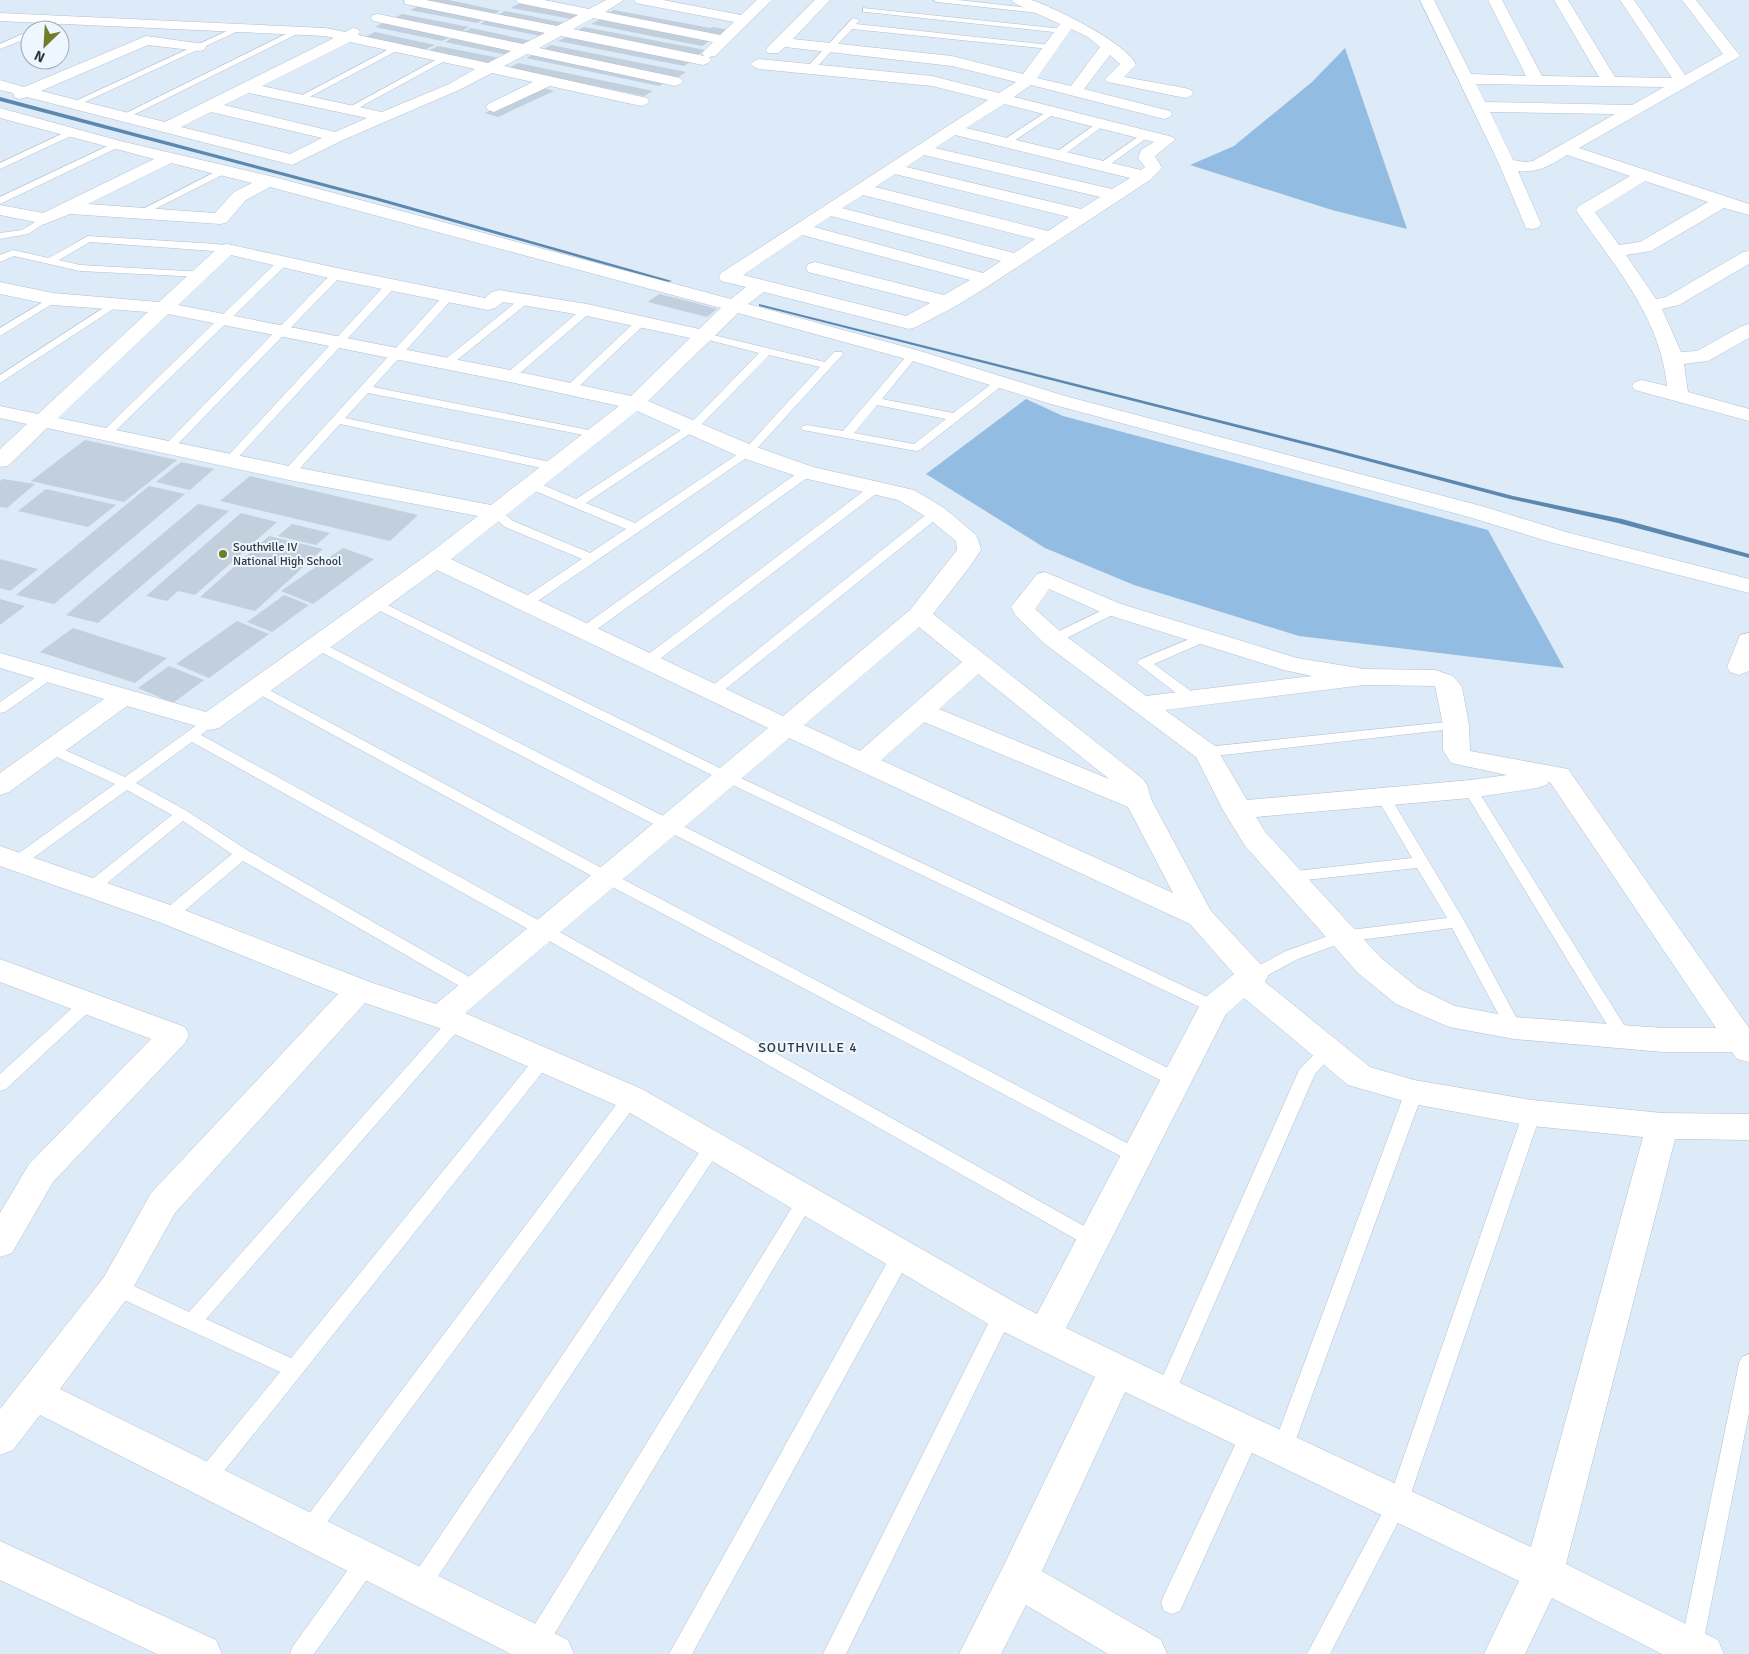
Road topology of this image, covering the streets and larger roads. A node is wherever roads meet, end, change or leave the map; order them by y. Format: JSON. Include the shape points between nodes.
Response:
{"nodes":[{"id":1,"x":411,"y":0,"type":"edge"},
{"id":2,"x":523,"y":0,"type":"edge"},
{"id":3,"x":617,"y":0,"type":"edge"},
{"id":4,"x":640,"y":0,"type":"edge"},
{"id":5,"x":762,"y":0,"type":"edge"},
{"id":6,"x":823,"y":0,"type":"edge"},
{"id":7,"x":1019,"y":0,"type":"edge"},
{"id":8,"x":1427,"y":0,"type":"edge"},
{"id":9,"x":1495,"y":0,"type":"edge"},
{"id":10,"x":1561,"y":0,"type":"edge"},
{"id":11,"x":1627,"y":0,"type":"edge"},
{"id":12,"x":1689,"y":0,"type":"edge"},
{"id":13,"x":591,"y":14,"type":"junction"},
{"id":14,"x":378,"y":18,"type":"junction"},
{"id":15,"x":2,"y":19,"type":"edge"},
{"id":16,"x":744,"y":20,"type":"junction"},
{"id":17,"x":178,"y":26,"type":"junction"},
{"id":18,"x":1067,"y":27,"type":"junction"},
{"id":19,"x":560,"y":31,"type":"junction"},
{"id":20,"x":349,"y":38,"type":"junction"},
{"id":21,"x":146,"y":40,"type":"junction"},
{"id":22,"x":723,"y":40,"type":"junction"},
{"id":23,"x":782,"y":42,"type":"junction"},
{"id":24,"x":199,"y":47,"type":"road end"},
{"id":25,"x":1108,"y":47,"type":"junction"},
{"id":26,"x":526,"y":49,"type":"junction"},
{"id":27,"x":702,"y":60,"type":"junction"},
{"id":28,"x":491,"y":69,"type":"junction"},
{"id":29,"x":1028,"y":79,"type":"junction"},
{"id":30,"x":1465,"y":79,"type":"junction"},
{"id":31,"x":675,"y":80,"type":"junction"},
{"id":32,"x":548,"y":81,"type":"junction"},
{"id":33,"x":1537,"y":81,"type":"junction"},
{"id":34,"x":1610,"y":82,"type":"junction"},
{"id":35,"x":1683,"y":83,"type":"junction"},
{"id":36,"x":0,"y":85,"type":"edge"},
{"id":37,"x":249,"y":88,"type":"junction"},
{"id":38,"x":1074,"y":92,"type":"junction"},
{"id":39,"x":23,"y":93,"type":"junction"},
{"id":40,"x":1001,"y":99,"type":"junction"},
{"id":41,"x":641,"y":101,"type":"junction"},
{"id":42,"x":0,"y":103,"type":"edge"},
{"id":43,"x":211,"y":107,"type":"junction"},
{"id":44,"x":494,"y":107,"type":"dead end"},
{"id":45,"x":1478,"y":107,"type":"junction"},
{"id":46,"x":1632,"y":110,"type":"junction"},
{"id":47,"x":624,"y":112,"type":"dead end"},
{"id":48,"x":0,"y":113,"type":"edge"},
{"id":49,"x":383,"y":117,"type":"junction"},
{"id":50,"x":1154,"y":124,"type":"junction"},
{"id":51,"x":166,"y":128,"type":"junction"},
{"id":52,"x":953,"y":130,"type":"junction"},
{"id":53,"x":337,"y":137,"type":"junction"},
{"id":54,"x":923,"y":150,"type":"junction"},
{"id":55,"x":1568,"y":150,"type":"junction"},
{"id":56,"x":168,"y":158,"type":"junction"},
{"id":57,"x":1507,"y":164,"type":"junction"},
{"id":58,"x":893,"y":168,"type":"junction"},
{"id":59,"x":1644,"y":175,"type":"junction"},
{"id":60,"x":1144,"y":176,"type":"junction"},
{"id":61,"x":268,"y":181,"type":"junction"},
{"id":62,"x":861,"y":189,"type":"junction"},
{"id":63,"x":1114,"y":195,"type":"junction"},
{"id":64,"x":1723,"y":201,"type":"junction"},
{"id":65,"x":66,"y":208,"type":"junction"},
{"id":66,"x":0,"y":210,"type":"edge"},
{"id":67,"x":828,"y":210,"type":"junction"},
{"id":68,"x":1749,"y":210,"type":"edge"},
{"id":69,"x":1084,"y":215,"type":"junction"},
{"id":70,"x":1532,"y":224,"type":"dead end"},
{"id":71,"x":799,"y":229,"type":"junction"},
{"id":72,"x":1050,"y":237,"type":"junction"},
{"id":73,"x":848,"y":242,"type":"junction"},
{"id":74,"x":1613,"y":251,"type":"junction"},
{"id":75,"x":1749,"y":256,"type":"edge"},
{"id":76,"x":1016,"y":259,"type":"junction"},
{"id":77,"x":815,"y":268,"type":"junction"},
{"id":78,"x":986,"y":279,"type":"junction"},
{"id":79,"x":759,"y":286,"type":"junction"},
{"id":80,"x":0,"y":289,"type":"edge"},
{"id":81,"x":782,"y":292,"type":"junction"},
{"id":82,"x":949,"y":302,"type":"junction"},
{"id":83,"x":734,"y":306,"type":"junction"},
{"id":84,"x":1651,"y":306,"type":"junction"},
{"id":85,"x":165,"y":308,"type":"junction"},
{"id":86,"x":1749,"y":330,"type":"edge"},
{"id":87,"x":705,"y":336,"type":"junction"},
{"id":88,"x":1673,"y":358,"type":"junction"},
{"id":89,"x":1642,"y":386,"type":"dead end"},
{"id":90,"x":1678,"y":395,"type":"junction"},
{"id":91,"x":635,"y":403,"type":"junction"},
{"id":92,"x":0,"y":412,"type":"edge"},
{"id":93,"x":1749,"y":415,"type":"edge"},
{"id":94,"x":40,"y":422,"type":"junction"},
{"id":95,"x":0,"y":461,"type":"edge"},
{"id":96,"x":494,"y":512,"type":"junction"},
{"id":97,"x":435,"y":560,"type":"junction"},
{"id":98,"x":1749,"y":586,"type":"edge"},
{"id":99,"x":919,"y":614,"type":"junction"},
{"id":100,"x":1749,"y":640,"type":"edge"},
{"id":101,"x":0,"y":660,"type":"edge"},
{"id":102,"x":978,"y":661,"type":"junction"},
{"id":103,"x":1738,"y":667,"type":"dead end"},
{"id":104,"x":1364,"y":677,"type":"junction"},
{"id":105,"x":123,"y":697,"type":"junction"},
{"id":106,"x":1141,"y":705,"type":"junction"},
{"id":107,"x":921,"y":711,"type":"junction"},
{"id":108,"x":785,"y":726,"type":"junction"},
{"id":109,"x":863,"y":762,"type":"junction"},
{"id":110,"x":1559,"y":775,"type":"junction"},
{"id":111,"x":0,"y":786,"type":"edge"},
{"id":112,"x":1138,"y":801,"type":"junction"},
{"id":113,"x":1237,"y":810,"type":"junction"},
{"id":114,"x":8,"y":859,"type":"edge"},
{"id":115,"x":1200,"y":917,"type":"junction"},
{"id":116,"x":3,"y":975,"type":"edge"},
{"id":117,"x":1249,"y":979,"type":"junction"},
{"id":118,"x":359,"y":990,"type":"junction"},
{"id":119,"x":448,"y":1019,"type":"junction"},
{"id":120,"x":1744,"y":1046,"type":"edge"},
{"id":121,"x":1662,"y":1126,"type":"junction"},
{"id":122,"x":1749,"y":1127,"type":"edge"},
{"id":123,"x":0,"y":1243,"type":"edge"},
{"id":124,"x":1044,"y":1335,"type":"junction"},
{"id":125,"x":1116,"y":1371,"type":"junction"},
{"id":126,"x":34,"y":1394,"type":"junction"},
{"id":127,"x":0,"y":1438,"type":"edge"},
{"id":128,"x":0,"y":1560,"type":"edge"},
{"id":129,"x":1544,"y":1573,"type":"junction"},
{"id":130,"x":1018,"y":1579,"type":"junction"},
{"id":131,"x":544,"y":1649,"type":"edge"},
{"id":132,"x":1695,"y":1652,"type":"edge"},
{"id":133,"x":202,"y":1654,"type":"edge"},
{"id":134,"x":978,"y":1654,"type":"edge"},
{"id":135,"x":1147,"y":1654,"type":"edge"},
{"id":136,"x":1504,"y":1654,"type":"edge"}],
"edges":[{"from":1,"to":14,"type":"street"},
{"from":1,"to":19,"type":"street"},
{"from":2,"to":13,"type":"street"},
{"from":3,"to":13,"type":"street"},
{"from":4,"to":16,"type":"street"},
{"from":5,"to":16,"type":"street"},
{"from":6,"to":23,"type":"street"},
{"from":7,"to":18,"type":"street","via":[[1047,12]]},
{"from":8,"to":30,"type":"street"},
{"from":9,"to":33,"type":"street"},
{"from":10,"to":34,"type":"street"},
{"from":11,"to":35,"type":"street"},
{"from":12,"to":35,"type":"street","via":[[1732,55]]},
{"from":13,"to":19,"type":"street"},
{"from":13,"to":22,"type":"street"},
{"from":14,"to":20,"type":"street","via":[[360,27]]},
{"from":14,"to":26,"type":"street"},
{"from":15,"to":17,"type":"street"},
{"from":16,"to":22,"type":"street"},
{"from":17,"to":20,"type":"street","via":[[301,30]]},
{"from":17,"to":21,"type":"street"},
{"from":18,"to":25,"type":"street","via":[[1093,34]]},
{"from":18,"to":29,"type":"street"},
{"from":19,"to":26,"type":"street"},
{"from":19,"to":27,"type":"street"},
{"from":20,"to":28,"type":"street"},
{"from":20,"to":37,"type":"street"},
{"from":21,"to":24,"type":"street"},
{"from":21,"to":39,"type":"street"},
{"from":22,"to":27,"type":"street"},
{"from":23,"to":29,"type":"street","via":[[952,61]]},
{"from":23,"to":40,"type":"street","via":[[760,64],[932,82]]},
{"from":25,"to":38,"type":"street"},
{"from":25,"to":50,"type":"street","via":[[1128,64],[1114,79],[1186,92]]},
{"from":26,"to":28,"type":"street"},
{"from":26,"to":31,"type":"street"},
{"from":27,"to":31,"type":"street"},
{"from":28,"to":32,"type":"street"},
{"from":28,"to":49,"type":"street"},
{"from":29,"to":38,"type":"street"},
{"from":29,"to":40,"type":"street"},
{"from":30,"to":33,"type":"street"},
{"from":30,"to":45,"type":"street"},
{"from":31,"to":41,"type":"street"},
{"from":32,"to":41,"type":"street"},
{"from":32,"to":44,"type":"street"},
{"from":33,"to":34,"type":"street"},
{"from":34,"to":35,"type":"street"},
{"from":35,"to":46,"type":"street"},
{"from":36,"to":39,"type":"street"},
{"from":37,"to":43,"type":"street"},
{"from":37,"to":49,"type":"street"},
{"from":38,"to":50,"type":"street"},
{"from":39,"to":42,"type":"street"},
{"from":39,"to":51,"type":"street"},
{"from":40,"to":50,"type":"street","via":[[1100,124]]},
{"from":40,"to":52,"type":"street"},
{"from":41,"to":47,"type":"street"},
{"from":43,"to":51,"type":"street"},
{"from":43,"to":53,"type":"street"},
{"from":45,"to":46,"type":"street"},
{"from":45,"to":57,"type":"street"},
{"from":46,"to":55,"type":"street"},
{"from":48,"to":56,"type":"street"},
{"from":49,"to":53,"type":"street"},
{"from":50,"to":60,"type":"street","via":[[1167,140],[1147,154],[1146,158],[1154,168]]},
{"from":51,"to":53,"type":"street","via":[[292,160]]},
{"from":52,"to":54,"type":"street"},
{"from":52,"to":60,"type":"street"},
{"from":54,"to":58,"type":"street"},
{"from":54,"to":63,"type":"street"},
{"from":55,"to":57,"type":"street","via":[[1533,167]]},
{"from":55,"to":59,"type":"street"},
{"from":56,"to":61,"type":"street"},
{"from":56,"to":65,"type":"street"},
{"from":57,"to":70,"type":"street"},
{"from":58,"to":62,"type":"street"},
{"from":58,"to":69,"type":"street"},
{"from":59,"to":64,"type":"street"},
{"from":59,"to":74,"type":"street","via":[[1585,210]]},
{"from":60,"to":63,"type":"street"},
{"from":61,"to":65,"type":"street","via":[[240,196],[220,219]]},
{"from":61,"to":83,"type":"street"},
{"from":62,"to":67,"type":"street"},
{"from":62,"to":72,"type":"street"},
{"from":63,"to":69,"type":"street"},
{"from":64,"to":68,"type":"street"},
{"from":64,"to":74,"type":"street","via":[[1644,248]]},
{"from":65,"to":66,"type":"street","via":[[44,219]]},
{"from":67,"to":71,"type":"street"},
{"from":67,"to":76,"type":"street"},
{"from":69,"to":72,"type":"street"},
{"from":71,"to":73,"type":"street"},
{"from":71,"to":79,"type":"street","via":[[728,278]]},
{"from":72,"to":76,"type":"street"},
{"from":73,"to":77,"type":"street"},
{"from":73,"to":78,"type":"street"},
{"from":74,"to":84,"type":"street"},
{"from":75,"to":84,"type":"street","via":[[1672,301]]},
{"from":76,"to":78,"type":"street"},
{"from":77,"to":81,"type":"street"},
{"from":77,"to":82,"type":"street"},
{"from":78,"to":82,"type":"street"},
{"from":79,"to":81,"type":"street"},
{"from":79,"to":83,"type":"street"},
{"from":80,"to":85,"type":"street","via":[[53,299]]},
{"from":81,"to":82,"type":"street","via":[[909,323]]},
{"from":83,"to":87,"type":"street"},
{"from":83,"to":98,"type":"street","via":[[913,355],[1058,400]]},
{"from":84,"to":88,"type":"street"},
{"from":85,"to":87,"type":"street","via":[[227,249],[488,304],[499,296],[587,310]]},
{"from":85,"to":91,"type":"street"},
{"from":85,"to":94,"type":"street"},
{"from":86,"to":88,"type":"street","via":[[1701,357]]},
{"from":87,"to":91,"type":"street"},
{"from":88,"to":90,"type":"street"},
{"from":89,"to":90,"type":"street"},
{"from":90,"to":93,"type":"street"},
{"from":91,"to":96,"type":"street"},
{"from":91,"to":99,"type":"street","via":[[748,452],[807,472],[906,496],[936,514],[967,539],[969,550]]},
{"from":92,"to":94,"type":"street"},
{"from":94,"to":95,"type":"street"},
{"from":94,"to":96,"type":"street"},
{"from":96,"to":97,"type":"street"},
{"from":97,"to":105,"type":"street","via":[[201,729]]},
{"from":97,"to":108,"type":"street"},
{"from":99,"to":102,"type":"street"},
{"from":99,"to":108,"type":"street"},
{"from":100,"to":103,"type":"street"},
{"from":101,"to":105,"type":"street"},
{"from":102,"to":107,"type":"street"},
{"from":102,"to":112,"type":"street","via":[[1129,780],[1134,785]]},
{"from":104,"to":106,"type":"street"},
{"from":104,"to":106,"type":"street","via":[[1293,664],[1204,638],[1113,609],[1045,579],[1023,607],[1024,611],[1054,639]]},
{"from":104,"to":110,"type":"street","via":[[1435,678],[1444,681],[1449,688],[1456,725],[1456,750],[1460,757]]},
{"from":105,"to":111,"type":"street"},
{"from":106,"to":113,"type":"street","via":[[1206,752]]},
{"from":107,"to":109,"type":"street"},
{"from":107,"to":112,"type":"street"},
{"from":108,"to":109,"type":"street"},
{"from":108,"to":119,"type":"street","via":[[474,987]]},
{"from":109,"to":115,"type":"street"},
{"from":110,"to":113,"type":"street","via":[[1470,790]]},
{"from":110,"to":120,"type":"street"},
{"from":112,"to":115,"type":"street"},
{"from":113,"to":120,"type":"street","via":[[1255,839],[1287,877],[1369,965],[1408,996],[1449,1016],[1514,1028]]},
{"from":114,"to":118,"type":"street","via":[[170,915]]},
{"from":115,"to":117,"type":"street"},
{"from":116,"to":123,"type":"street","via":[[174,1035],[41,1173]]},
{"from":117,"to":121,"type":"street","via":[[1328,1052],[1359,1076],[1414,1092],[1532,1113]]},
{"from":117,"to":124,"type":"street","via":[[1214,1007]]},
{"from":118,"to":119,"type":"street"},
{"from":118,"to":126,"type":"street","via":[[163,1203],[116,1287]]},
{"from":119,"to":124,"type":"street","via":[[630,1098]]},
{"from":121,"to":122,"type":"street"},
{"from":121,"to":129,"type":"street"},
{"from":124,"to":125,"type":"street"},
{"from":125,"to":129,"type":"street"},
{"from":125,"to":130,"type":"street"},
{"from":126,"to":127,"type":"street"},
{"from":126,"to":131,"type":"street"},
{"from":128,"to":133,"type":"street"},
{"from":129,"to":132,"type":"street"},
{"from":129,"to":136,"type":"street"},
{"from":130,"to":134,"type":"street"},
{"from":130,"to":135,"type":"street"}]}
